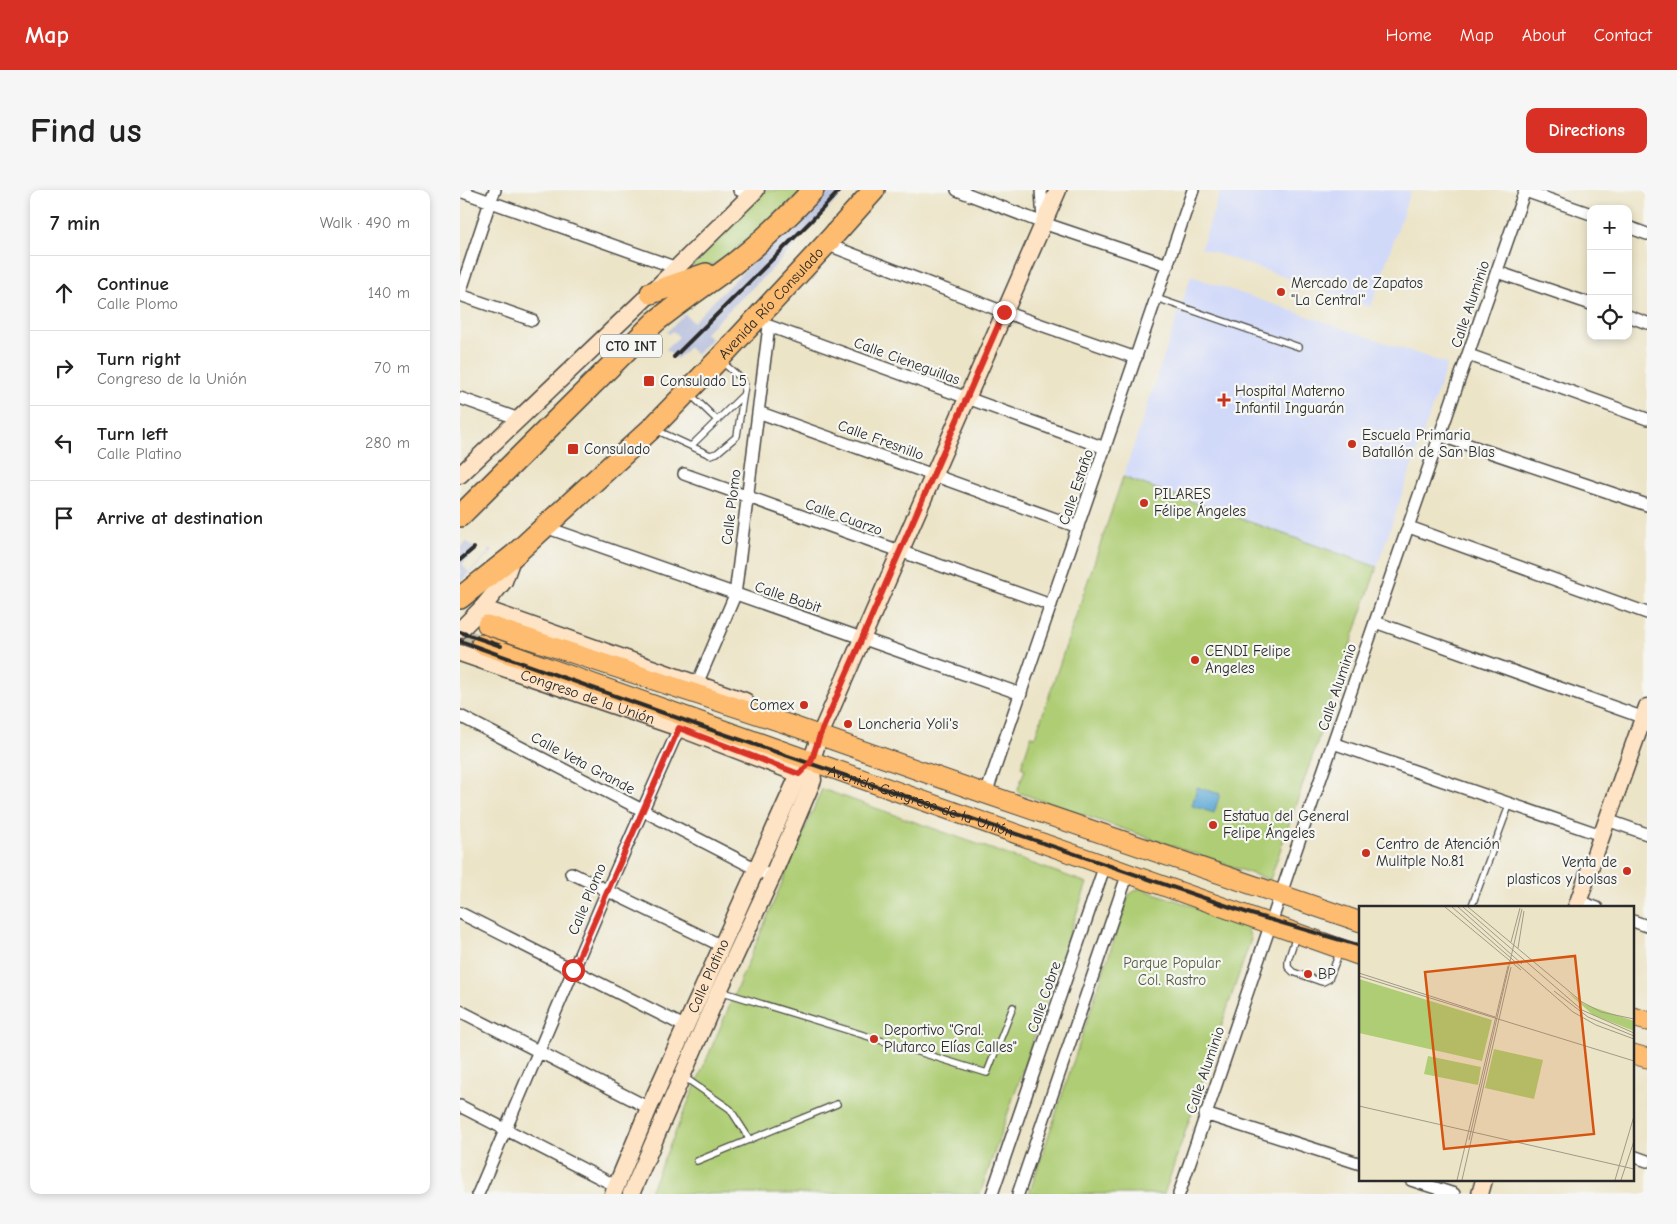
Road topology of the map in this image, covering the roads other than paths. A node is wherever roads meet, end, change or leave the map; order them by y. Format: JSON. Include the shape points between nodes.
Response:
{"nodes":[{"id":1,"x":495,"y":190,"type":"edge"},
{"id":2,"x":813,"y":190,"type":"edge"},
{"id":3,"x":874,"y":190,"type":"edge"},
{"id":4,"x":956,"y":190,"type":"edge"},
{"id":5,"x":1040,"y":190,"type":"edge"},
{"id":6,"x":1058,"y":190,"type":"edge"},
{"id":7,"x":1193,"y":190,"type":"edge"},
{"id":8,"x":460,"y":191,"type":"edge"},
{"id":9,"x":749,"y":191,"type":"edge"},
{"id":10,"x":1525,"y":191,"type":"edge"},
{"id":11,"x":490,"y":202,"type":"junction"},
{"id":12,"x":1587,"y":213,"type":"edge"},
{"id":13,"x":1043,"y":223,"type":"junction"},
{"id":14,"x":1632,"y":228,"type":"edge"},
{"id":15,"x":1647,"y":234,"type":"edge"},
{"id":16,"x":826,"y":244,"type":"junction"},
{"id":17,"x":742,"y":257,"type":"junction"},
{"id":18,"x":1168,"y":264,"type":"junction"},
{"id":19,"x":677,"y":268,"type":"junction"},
{"id":20,"x":1497,"y":272,"type":"junction"},
{"id":21,"x":651,"y":293,"type":"junction"},
{"id":22,"x":460,"y":294,"type":"edge"},
{"id":23,"x":1156,"y":298,"type":"junction"},
{"id":24,"x":1587,"y":303,"type":"edge"},
{"id":25,"x":1004,"y":312,"type":"junction"},
{"id":26,"x":1632,"y":317,"type":"edge"},
{"id":27,"x":532,"y":320,"type":"dead end"},
{"id":28,"x":764,"y":321,"type":"junction"},
{"id":29,"x":1647,"y":323,"type":"edge"},
{"id":30,"x":1299,"y":347,"type":"dead end"},
{"id":31,"x":1469,"y":355,"type":"junction"},
{"id":32,"x":1136,"y":358,"type":"junction"},
{"id":33,"x":719,"y":359,"type":"junction"},
{"id":34,"x":688,"y":392,"type":"junction"},
{"id":35,"x":744,"y":395,"type":"junction"},
{"id":36,"x":460,"y":398,"type":"edge"},
{"id":37,"x":967,"y":399,"type":"junction"},
{"id":38,"x":758,"y":412,"type":"junction"},
{"id":39,"x":519,"y":419,"type":"junction"},
{"id":40,"x":1647,"y":419,"type":"edge"},
{"id":41,"x":717,"y":420,"type":"junction"},
{"id":42,"x":652,"y":428,"type":"junction"},
{"id":43,"x":1439,"y":435,"type":"junction"},
{"id":44,"x":691,"y":446,"type":"junction"},
{"id":45,"x":1105,"y":448,"type":"junction"},
{"id":46,"x":684,"y":474,"type":"dead end"},
{"id":47,"x":460,"y":475,"type":"edge"},
{"id":48,"x":934,"y":475,"type":"junction"},
{"id":49,"x":747,"y":498,"type":"junction"},
{"id":50,"x":1647,"y":505,"type":"edge"},
{"id":51,"x":460,"y":516,"type":"edge"},
{"id":52,"x":545,"y":527,"type":"junction"},
{"id":53,"x":1078,"y":527,"type":"junction"},
{"id":54,"x":1409,"y":527,"type":"junction"},
{"id":55,"x":900,"y":552,"type":"junction"},
{"id":56,"x":513,"y":556,"type":"junction"},
{"id":57,"x":736,"y":595,"type":"junction"},
{"id":58,"x":460,"y":598,"type":"edge"},
{"id":59,"x":1051,"y":605,"type":"junction"},
{"id":60,"x":1647,"y":613,"type":"edge"},
{"id":61,"x":484,"y":617,"type":"junction"},
{"id":62,"x":1375,"y":622,"type":"junction"},
{"id":63,"x":460,"y":630,"type":"edge"},
{"id":64,"x":863,"y":638,"type":"junction"},
{"id":65,"x":479,"y":648,"type":"tunnel mouth"},
{"id":66,"x":460,"y":653,"type":"edge"},
{"id":67,"x":697,"y":684,"type":"junction"},
{"id":68,"x":1021,"y":694,"type":"junction"},
{"id":69,"x":1646,"y":715,"type":"edge"},
{"id":70,"x":460,"y":716,"type":"edge"},
{"id":71,"x":790,"y":725,"type":"junction"},
{"id":72,"x":679,"y":728,"type":"junction"},
{"id":73,"x":820,"y":735,"type":"junction"},
{"id":74,"x":1333,"y":744,"type":"junction"},
{"id":75,"x":805,"y":768,"type":"junction"},
{"id":76,"x":986,"y":794,"type":"junction"},
{"id":77,"x":1510,"y":803,"type":"junction"},
{"id":78,"x":642,"y":811,"type":"junction"},
{"id":79,"x":1604,"y":827,"type":"junction"},
{"id":80,"x":1647,"y":834,"type":"edge"},
{"id":81,"x":1105,"y":865,"type":"junction"},
{"id":82,"x":758,"y":870,"type":"junction"},
{"id":83,"x":1128,"y":873,"type":"junction"},
{"id":84,"x":571,"y":874,"type":"dead end"},
{"id":85,"x":772,"y":877,"type":"junction"},
{"id":86,"x":607,"y":891,"type":"junction"},
{"id":87,"x":1282,"y":894,"type":"junction"},
{"id":88,"x":1577,"y":905,"type":"edge"},
{"id":89,"x":1472,"y":906,"type":"edge"},
{"id":90,"x":460,"y":913,"type":"edge"},
{"id":91,"x":1359,"y":921,"type":"edge"},
{"id":92,"x":1634,"y":921,"type":"edge"},
{"id":93,"x":1272,"y":924,"type":"junction"},
{"id":94,"x":1647,"y":926,"type":"edge"},
{"id":95,"x":1297,"y":933,"type":"junction"},
{"id":96,"x":722,"y":946,"type":"junction"},
{"id":97,"x":1341,"y":949,"type":"junction"},
{"id":98,"x":1359,"y":955,"type":"edge"},
{"id":99,"x":573,"y":970,"type":"junction"},
{"id":100,"x":719,"y":991,"type":"junction"},
{"id":101,"x":1012,"y":1008,"type":"dead end"},
{"id":102,"x":460,"y":1011,"type":"edge"},
{"id":103,"x":1634,"y":1017,"type":"edge"},
{"id":104,"x":1647,"y":1021,"type":"edge"},
{"id":105,"x":686,"y":1027,"type":"junction"},
{"id":106,"x":539,"y":1051,"type":"junction"},
{"id":107,"x":1634,"y":1054,"type":"edge"},
{"id":108,"x":1647,"y":1058,"type":"edge"},
{"id":109,"x":682,"y":1076,"type":"junction"},
{"id":110,"x":837,"y":1104,"type":"dead end"},
{"id":111,"x":460,"y":1106,"type":"edge"},
{"id":112,"x":649,"y":1108,"type":"junction"},
{"id":113,"x":1205,"y":1114,"type":"junction"},
{"id":114,"x":505,"y":1130,"type":"junction"},
{"id":115,"x":750,"y":1140,"type":"junction"},
{"id":116,"x":1634,"y":1156,"type":"edge"},
{"id":117,"x":697,"y":1161,"type":"dead end"},
{"id":118,"x":1647,"y":1161,"type":"edge"},
{"id":119,"x":1359,"y":1163,"type":"edge"},
{"id":120,"x":1417,"y":1182,"type":"edge"},
{"id":121,"x":614,"y":1190,"type":"edge"},
{"id":122,"x":478,"y":1194,"type":"edge"},
{"id":123,"x":631,"y":1194,"type":"edge"},
{"id":124,"x":992,"y":1194,"type":"edge"},
{"id":125,"x":1018,"y":1194,"type":"edge"},
{"id":126,"x":1180,"y":1194,"type":"edge"},
{"id":127,"x":1454,"y":1194,"type":"edge"}],
"edges":[{"from":1,"to":11,"type":"street"},
{"from":2,"to":17,"type":"highway","number":"CTO INT"},
{"from":3,"to":16,"type":"highway","name":"Avenida Río Consulado"},
{"from":4,"to":13,"type":"street"},
{"from":5,"to":13,"type":"street"},
{"from":6,"to":13,"type":"street","name":"Calle Platino"},
{"from":7,"to":18,"type":"street","name":"Calle Estaño"},
{"from":8,"to":11,"type":"street"},
{"from":9,"to":19,"type":"street","number":"CTO INT"},
{"from":10,"to":12,"type":"street"},
{"from":10,"to":20,"type":"street","name":"Calle Aluminio"},
{"from":11,"to":19,"type":"street"},
{"from":11,"to":22,"type":"street"},
{"from":13,"to":18,"type":"street"},
{"from":13,"to":25,"type":"street","name":"Calle Platino"},
{"from":14,"to":15,"type":"street"},
{"from":16,"to":25,"type":"street"},
{"from":16,"to":28,"type":"highway","name":"Avenida Río Consulado"},
{"from":17,"to":21,"type":"highway","via":[[702,276]]},
{"from":17,"to":51,"type":"highway","number":"CTO INT","via":[[655,322]]},
{"from":18,"to":23,"type":"street","name":"Calle Estaño"},
{"from":19,"to":21,"type":"street","number":"CTO INT"},
{"from":20,"to":24,"type":"street"},
{"from":20,"to":31,"type":"street","name":"Calle Aluminio"},
{"from":21,"to":39,"type":"street","number":"CTO INT"},
{"from":22,"to":27,"type":"street"},
{"from":23,"to":30,"type":"lane"},
{"from":23,"to":32,"type":"street","name":"Calle Estaño"},
{"from":25,"to":32,"type":"street"},
{"from":25,"to":37,"type":"street","name":"Calle Platino"},
{"from":26,"to":29,"type":"street"},
{"from":28,"to":33,"type":"highway","name":"Avenida Río Consulado"},
{"from":28,"to":37,"type":"street","name":"Calle Cieneguillas"},
{"from":28,"to":38,"type":"street","name":"Calle Plomo"},
{"from":31,"to":40,"type":"street"},
{"from":31,"to":43,"type":"street","name":"Calle Aluminio"},
{"from":32,"to":45,"type":"street","name":"Calle Estaño"},
{"from":33,"to":34,"type":"highway","name":"Avenida Río Consulado"},
{"from":33,"to":35,"type":"lane","via":[[744,383]]},
{"from":34,"to":41,"type":"lane"},
{"from":34,"to":42,"type":"highway","name":"Avenida Río Consulado"},
{"from":35,"to":41,"type":"lane"},
{"from":35,"to":44,"type":"lane","via":[[735,438],[714,454]]},
{"from":36,"to":39,"type":"street"},
{"from":37,"to":45,"type":"street","name":"Calle Cieneguillas"},
{"from":37,"to":48,"type":"street","name":"Calle Platino"},
{"from":38,"to":48,"type":"street","name":"Calle Fresnillo"},
{"from":38,"to":49,"type":"street","name":"Calle Plomo"},
{"from":39,"to":47,"type":"street","number":"CTO INT"},
{"from":41,"to":44,"type":"lane"},
{"from":42,"to":44,"type":"lane"},
{"from":42,"to":52,"type":"highway","name":"Avenida Río Consulado"},
{"from":43,"to":50,"type":"street"},
{"from":43,"to":54,"type":"street","name":"Calle Aluminio"},
{"from":45,"to":53,"type":"street","name":"Calle Estaño"},
{"from":46,"to":49,"type":"street","name":"Calle Cuarzo"},
{"from":48,"to":53,"type":"street","name":"Calle Fresnillo"},
{"from":48,"to":55,"type":"street","name":"Calle Platino"},
{"from":49,"to":55,"type":"street","name":"Calle Cuarzo"},
{"from":49,"to":57,"type":"street","name":"Calle Plomo"},
{"from":52,"to":56,"type":"highway","name":"Avenida Río Consulado"},
{"from":52,"to":57,"type":"street","name":"Calle Babit"},
{"from":53,"to":59,"type":"street","name":"Calle Estaño"},
{"from":54,"to":60,"type":"street"},
{"from":54,"to":62,"type":"street","name":"Calle Aluminio"},
{"from":55,"to":59,"type":"street","name":"Calle Cuarzo"},
{"from":55,"to":64,"type":"street","name":"Calle Platino"},
{"from":56,"to":58,"type":"highway"},
{"from":56,"to":61,"type":"street","name":"Avenida Río Consulado","via":[[504,581]]},
{"from":57,"to":64,"type":"street","name":"Calle Babit"},
{"from":57,"to":67,"type":"street","name":"Calle Plomo"},
{"from":59,"to":68,"type":"street","name":"Calle Estaño"},
{"from":61,"to":63,"type":"street","name":"Avenida Río Consulado"},
{"from":61,"to":67,"type":"street"},
{"from":61,"to":71,"type":"main road","name":"Avenida Congreso de la Unión"},
{"from":62,"to":69,"type":"street"},
{"from":62,"to":74,"type":"street","name":"Calle Aluminio"},
{"from":64,"to":68,"type":"street","name":"Calle Babit"},
{"from":64,"to":73,"type":"street","name":"Calle Platino"},
{"from":65,"to":75,"type":"main road","name":"Avenida Congreso de la Unión"},
{"from":66,"to":72,"type":"street","name":"Congreso de la Unión"},
{"from":67,"to":71,"type":"street","via":[[770,710]]},
{"from":68,"to":76,"type":"street","name":"Calle Estaño"},
{"from":69,"to":79,"type":"street"},
{"from":70,"to":78,"type":"street","name":"Calle Veta Grande"},
{"from":71,"to":73,"type":"main road","name":"Avenida Congreso de la Unión"},
{"from":72,"to":75,"type":"street","name":"Congreso de la Unión"},
{"from":72,"to":78,"type":"street","name":"Calle Plomo"},
{"from":73,"to":75,"type":"street","name":"Calle Platino"},
{"from":73,"to":76,"type":"main road","name":"Avenida Congreso de la Unión"},
{"from":74,"to":77,"type":"street"},
{"from":74,"to":87,"type":"street","name":"Calle Aluminio"},
{"from":75,"to":81,"type":"main road","name":"Avenida Congreso de la Unión"},
{"from":75,"to":82,"type":"street","name":"Calle Platino"},
{"from":75,"to":85,"type":"street","name":"Calle Platino","via":[[813,780]]},
{"from":76,"to":87,"type":"main road","name":"Avenida Congreso de la Unión"},
{"from":77,"to":79,"type":"street"},
{"from":77,"to":89,"type":"lane"},
{"from":78,"to":82,"type":"street","name":"Calle Veta Grande"},
{"from":78,"to":86,"type":"street","name":"Calle Plomo"},
{"from":79,"to":80,"type":"street"},
{"from":79,"to":88,"type":"street"},
{"from":81,"to":83,"type":"main road","name":"Avenida Congreso de la Unión"},
{"from":81,"to":124,"type":"street","name":"Calle Cobre"},
{"from":82,"to":85,"type":"street","name":"Calle Veta Grande"},
{"from":82,"to":96,"type":"street","name":"Calle Platino"},
{"from":83,"to":93,"type":"main road","name":"Avenida Congreso de la Unión"},
{"from":83,"to":125,"type":"street"},
{"from":84,"to":86,"type":"street"},
{"from":85,"to":100,"type":"street","name":"Calle Platino"},
{"from":86,"to":96,"type":"street"},
{"from":86,"to":99,"type":"street","name":"Calle Plomo"},
{"from":87,"to":91,"type":"main road","name":"Avenida Congreso de la Unión"},
{"from":87,"to":93,"type":"street","name":"Calle Aluminio"},
{"from":90,"to":99,"type":"street"},
{"from":92,"to":94,"type":"street"},
{"from":93,"to":95,"type":"main road","name":"Avenida Congreso de la Unión"},
{"from":93,"to":113,"type":"street","name":"Calle Aluminio"},
{"from":95,"to":97,"type":"main road","name":"Avenida Congreso de la Unión"},
{"from":95,"to":97,"type":"lane","via":[[1288,960],[1288,967],[1293,972],[1323,982],[1329,979]]},
{"from":96,"to":105,"type":"street","name":"Calle Platino"},
{"from":97,"to":98,"type":"main road","name":"Avenida Congreso de la Unión"},
{"from":99,"to":105,"type":"street"},
{"from":99,"to":106,"type":"street","name":"Calle Plomo"},
{"from":100,"to":101,"type":"lane","via":[[987,1073]]},
{"from":100,"to":109,"type":"street","name":"Calle Platino"},
{"from":102,"to":106,"type":"street"},
{"from":103,"to":104,"type":"main road"},
{"from":105,"to":112,"type":"street","name":"Calle Platino"},
{"from":106,"to":112,"type":"street"},
{"from":106,"to":114,"type":"street","name":"Calle Plomo"},
{"from":107,"to":108,"type":"main road"},
{"from":109,"to":115,"type":"lane","via":[[730,1109]]},
{"from":109,"to":123,"type":"street","name":"Calle Platino"},
{"from":110,"to":115,"type":"lane"},
{"from":111,"to":114,"type":"street"},
{"from":112,"to":121,"type":"street","name":"Calle Platino"},
{"from":113,"to":119,"type":"street"},
{"from":113,"to":126,"type":"street","name":"Calle Aluminio"},
{"from":114,"to":121,"type":"street"},
{"from":114,"to":122,"type":"street","name":"Calle Plomo"},
{"from":115,"to":117,"type":"lane"},
{"from":116,"to":118,"type":"street"},
{"from":120,"to":127,"type":"street"}]}
